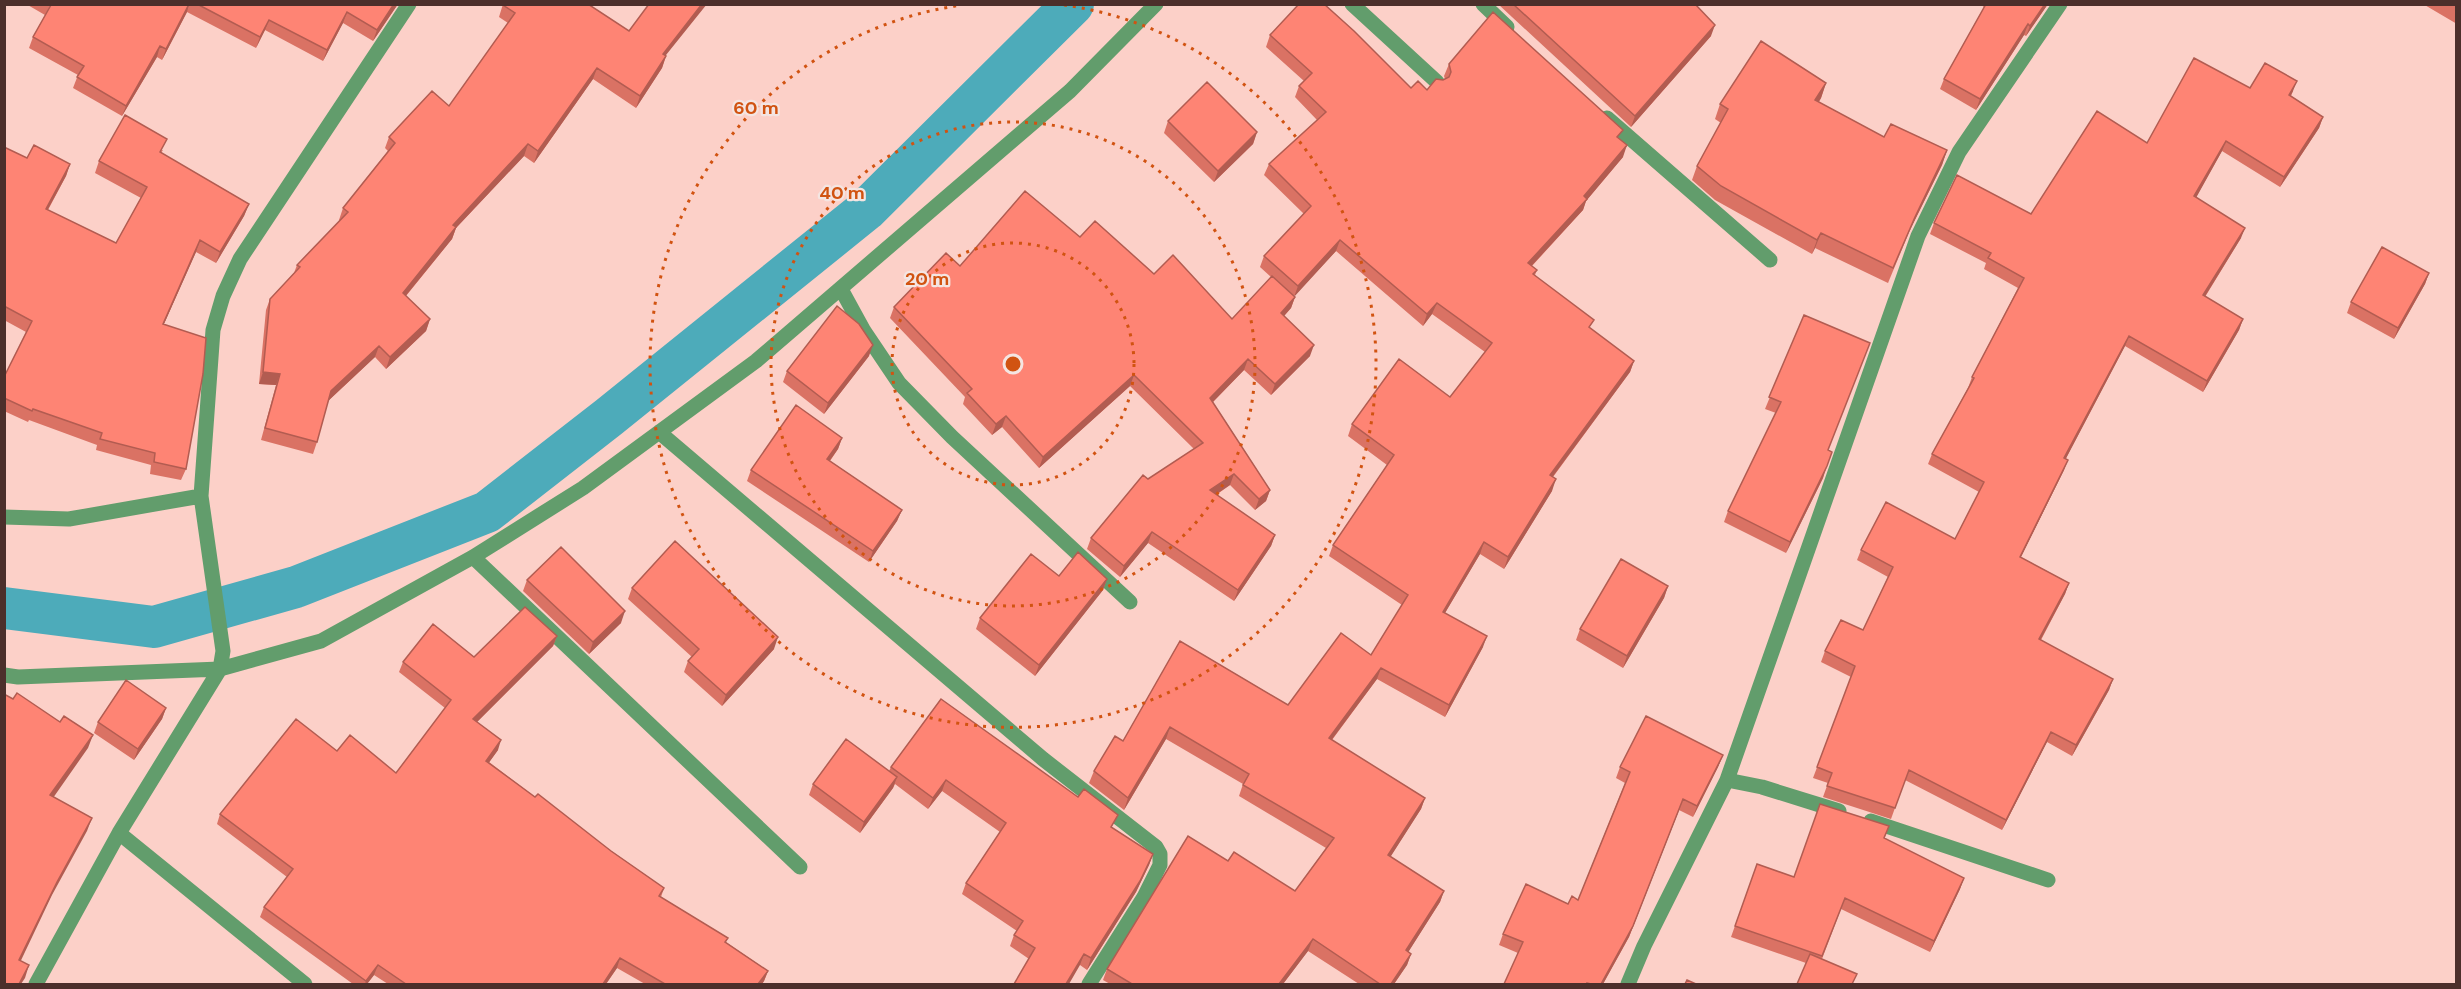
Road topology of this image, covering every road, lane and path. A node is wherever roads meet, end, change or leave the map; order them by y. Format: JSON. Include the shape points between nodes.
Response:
{"nodes":[{"id":1,"x":409,"y":4,"type":"edge"},
{"id":2,"x":1156,"y":4,"type":"edge"},
{"id":3,"x":1352,"y":4,"type":"edge"},
{"id":4,"x":1483,"y":4,"type":"edge"},
{"id":5,"x":2060,"y":4,"type":"edge"},
{"id":6,"x":1517,"y":36,"type":"edge"},
{"id":7,"x":1437,"y":82,"type":"edge"},
{"id":8,"x":1593,"y":106,"type":"edge"},
{"id":9,"x":1770,"y":260,"type":"dead end"},
{"id":10,"x":841,"y":289,"type":"junction"},
{"id":11,"x":659,"y":432,"type":"junction"},
{"id":12,"x":201,"y":496,"type":"junction"},
{"id":13,"x":4,"y":517,"type":"edge"},
{"id":14,"x":473,"y":556,"type":"junction"},
{"id":15,"x":1130,"y":602,"type":"dead end"},
{"id":16,"x":220,"y":669,"type":"junction"},
{"id":17,"x":4,"y":675,"type":"edge"},
{"id":18,"x":1727,"y":780,"type":"junction"},
{"id":19,"x":119,"y":833,"type":"junction"},
{"id":20,"x":800,"y":867,"type":"dead end"},
{"id":21,"x":2048,"y":880,"type":"dead end"},
{"id":22,"x":36,"y":984,"type":"edge"},
{"id":23,"x":305,"y":984,"type":"edge"},
{"id":24,"x":1089,"y":984,"type":"edge"},
{"id":25,"x":1628,"y":984,"type":"edge"}],
"edges":[{"from":1,"to":12,"type":"street","via":[[240,259],[223,296],[213,330]]},
{"from":2,"to":10,"type":"street","via":[[1070,91]]},
{"from":3,"to":7,"type":"street"},
{"from":4,"to":6,"type":"street"},
{"from":5,"to":18,"type":"street","via":[[1959,152],[1918,236]]},
{"from":8,"to":9,"type":"street"},
{"from":10,"to":11,"type":"street","via":[[756,361]]},
{"from":10,"to":15,"type":"street","via":[[899,383]]},
{"from":11,"to":14,"type":"street","via":[[583,488]]},
{"from":11,"to":24,"type":"street","via":[[1043,759],[1156,847],[1160,865]]},
{"from":12,"to":13,"type":"street","via":[[69,519]]},
{"from":12,"to":16,"type":"street","via":[[223,651]]},
{"from":14,"to":16,"type":"street","via":[[321,641]]},
{"from":14,"to":20,"type":"street"},
{"from":16,"to":17,"type":"street"},
{"from":16,"to":19,"type":"street"},
{"from":18,"to":21,"type":"street","via":[[1762,787]]},
{"from":18,"to":25,"type":"street"},
{"from":19,"to":22,"type":"street"},
{"from":19,"to":23,"type":"street"}]}
